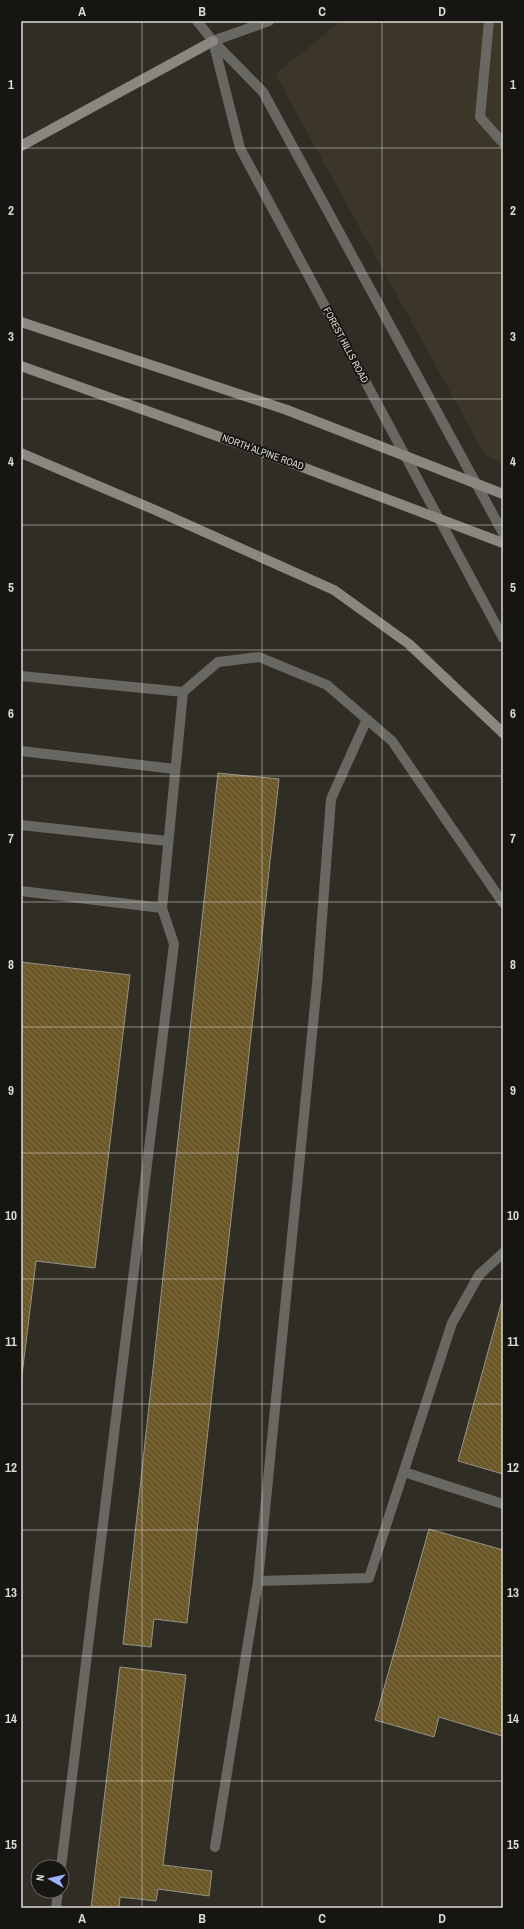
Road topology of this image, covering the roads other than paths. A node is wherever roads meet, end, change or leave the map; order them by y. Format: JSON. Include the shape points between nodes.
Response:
{"nodes":[{"id":1,"x":196,"y":21,"type":"edge"},
{"id":2,"x":269,"y":21,"type":"edge"},
{"id":3,"x":489,"y":21,"type":"edge"},
{"id":4,"x":213,"y":42,"type":"junction"},
{"id":5,"x":503,"y":143,"type":"edge"},
{"id":6,"x":21,"y":146,"type":"edge"},
{"id":7,"x":21,"y":322,"type":"edge"},
{"id":8,"x":21,"y":366,"type":"edge"},
{"id":9,"x":21,"y":452,"type":"edge"},
{"id":10,"x":503,"y":494,"type":"edge"},
{"id":11,"x":503,"y":533,"type":"edge"},
{"id":12,"x":503,"y":543,"type":"edge"},
{"id":13,"x":503,"y":638,"type":"edge"},
{"id":14,"x":21,"y":676,"type":"edge"},
{"id":15,"x":183,"y":692,"type":"junction"},
{"id":16,"x":367,"y":719,"type":"junction"},
{"id":17,"x":503,"y":733,"type":"edge"},
{"id":18,"x":21,"y":751,"type":"edge"},
{"id":19,"x":175,"y":769,"type":"junction"},
{"id":20,"x":21,"y":825,"type":"edge"},
{"id":21,"x":167,"y":841,"type":"junction"},
{"id":22,"x":21,"y":891,"type":"edge"},
{"id":23,"x":503,"y":903,"type":"edge"},
{"id":24,"x":162,"y":908,"type":"junction"},
{"id":25,"x":503,"y":1253,"type":"edge"},
{"id":26,"x":404,"y":1472,"type":"junction"},
{"id":27,"x":503,"y":1504,"type":"edge"},
{"id":28,"x":258,"y":1581,"type":"junction"},
{"id":29,"x":215,"y":1847,"type":"dead end"},
{"id":30,"x":62,"y":1859,"type":"edge"}],
"edges":[{"from":1,"to":4,"type":"street","name":"FOREST HILLS ROAD"},
{"from":2,"to":4,"type":"street"},
{"from":3,"to":5,"type":"street","via":[[480,117]]},
{"from":4,"to":6,"type":"main road"},
{"from":4,"to":11,"type":"street","name":"FOREST HILLS ROAD","via":[[262,92]]},
{"from":4,"to":13,"type":"street","name":"FOREST HILLS ROAD","via":[[240,148]]},
{"from":7,"to":10,"type":"main road","bridge":true,"via":[[287,410]]},
{"from":8,"to":12,"type":"main road","name":"NORTH ALPINE ROAD","bridge":true,"via":[[273,456]]},
{"from":9,"to":17,"type":"main road","via":[[334,590],[409,644]]},
{"from":14,"to":15,"type":"street"},
{"from":15,"to":16,"type":"street","via":[[218,662],[259,657],[328,685]]},
{"from":15,"to":19,"type":"street"},
{"from":16,"to":23,"type":"street","via":[[392,741]]},
{"from":16,"to":28,"type":"street","via":[[331,799],[316,984]]},
{"from":18,"to":19,"type":"street"},
{"from":19,"to":21,"type":"street"},
{"from":20,"to":21,"type":"street"},
{"from":21,"to":24,"type":"street"},
{"from":22,"to":24,"type":"street"},
{"from":24,"to":30,"type":"street","via":[[174,944]]},
{"from":25,"to":26,"type":"street","via":[[479,1275],[452,1323]]},
{"from":26,"to":27,"type":"street"},
{"from":26,"to":28,"type":"street","via":[[369,1578]]},
{"from":28,"to":29,"type":"street"}]}
